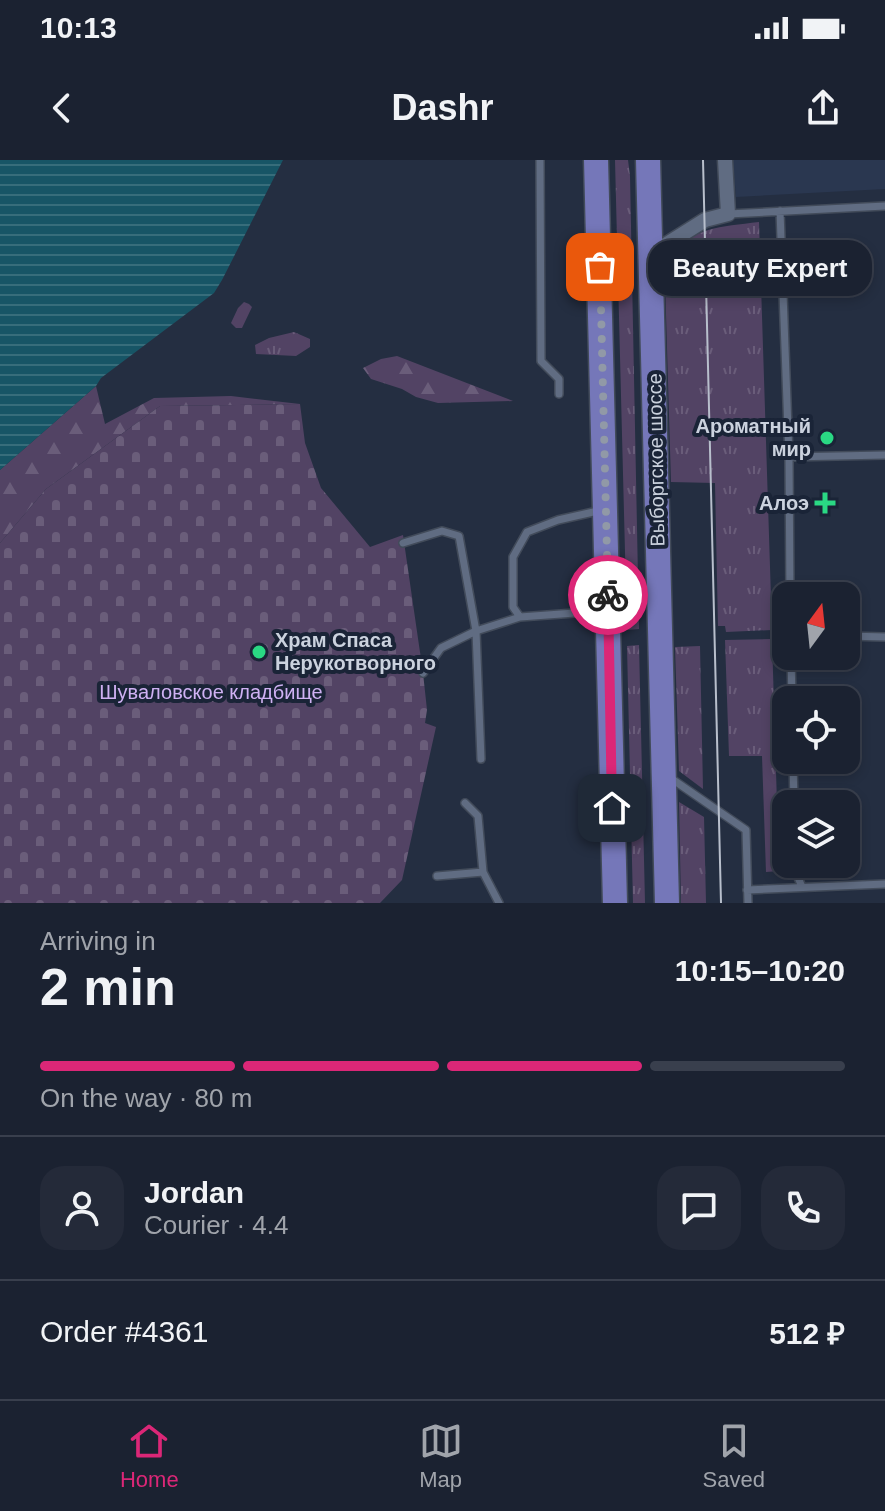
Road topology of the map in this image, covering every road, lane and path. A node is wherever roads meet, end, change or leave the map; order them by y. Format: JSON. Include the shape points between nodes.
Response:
{"nodes":[{"id":1,"x":540,"y":160,"type":"edge"},
{"id":2,"x":596,"y":160,"type":"edge"},
{"id":3,"x":648,"y":160,"type":"edge"},
{"id":4,"x":725,"y":160,"type":"edge"},
{"id":5,"x":885,"y":206,"type":"edge"},
{"id":6,"x":780,"y":211,"type":"junction"},
{"id":7,"x":728,"y":214,"type":"junction"},
{"id":8,"x":651,"y":254,"type":"junction"},
{"id":9,"x":559,"y":394,"type":"dead end"},
{"id":10,"x":885,"y":455,"type":"edge"},
{"id":11,"x":789,"y":457,"type":"junction"},
{"id":12,"x":606,"y":510,"type":"junction"},
{"id":13,"x":403,"y":543,"type":"dead end"},
{"id":14,"x":790,"y":582,"type":"edge"},
{"id":15,"x":608,"y":611,"type":"junction"},
{"id":16,"x":520,"y":617,"type":"junction"},
{"id":17,"x":476,"y":631,"type":"junction"},
{"id":18,"x":860,"y":636,"type":"edge"},
{"id":19,"x":885,"y":637,"type":"edge"},
{"id":20,"x":423,"y":673,"type":"dead end"},
{"id":21,"x":481,"y":759,"type":"dead end"},
{"id":22,"x":663,"y":773,"type":"junction"},
{"id":23,"x":465,"y":803,"type":"dead end"},
{"id":24,"x":483,"y":872,"type":"junction"},
{"id":25,"x":437,"y":876,"type":"dead end"},
{"id":26,"x":798,"y":878,"type":"edge"},
{"id":27,"x":885,"y":884,"type":"edge"},
{"id":28,"x":802,"y":887,"type":"junction"},
{"id":29,"x":747,"y":890,"type":"junction"},
{"id":30,"x":499,"y":903,"type":"edge"},
{"id":31,"x":615,"y":903,"type":"edge"},
{"id":32,"x":667,"y":903,"type":"edge"},
{"id":33,"x":748,"y":903,"type":"edge"}],
"edges":[{"from":1,"to":9,"type":"lane","via":[[541,361],[559,379]]},
{"from":2,"to":12,"type":"main road"},
{"from":3,"to":8,"type":"main road","name":"Выборгское шоссе"},
{"from":4,"to":7,"type":"street"},
{"from":5,"to":6,"type":"lane"},
{"from":6,"to":7,"type":"lane"},
{"from":6,"to":11,"type":"lane"},
{"from":7,"to":8,"type":"street","via":[[705,220]]},
{"from":8,"to":22,"type":"main road","name":"Выборгское шоссе"},
{"from":10,"to":11,"type":"lane"},
{"from":11,"to":14,"type":"lane"},
{"from":12,"to":15,"type":"main road"},
{"from":12,"to":16,"type":"lane","via":[[527,532],[513,557],[513,607]]},
{"from":13,"to":17,"type":"lane","via":[[442,531],[459,536]]},
{"from":15,"to":16,"type":"lane"},
{"from":15,"to":31,"type":"main road"},
{"from":16,"to":17,"type":"lane"},
{"from":17,"to":20,"type":"lane","via":[[441,648]]},
{"from":17,"to":21,"type":"lane"},
{"from":18,"to":19,"type":"lane"},
{"from":22,"to":29,"type":"lane","via":[[746,830]]},
{"from":22,"to":32,"type":"main road","name":"Выборгское шоссе"},
{"from":23,"to":24,"type":"lane","via":[[478,816]]},
{"from":24,"to":25,"type":"lane"},
{"from":24,"to":30,"type":"lane"},
{"from":26,"to":28,"type":"lane"},
{"from":27,"to":28,"type":"lane"},
{"from":28,"to":29,"type":"lane"},
{"from":29,"to":33,"type":"lane"}]}
